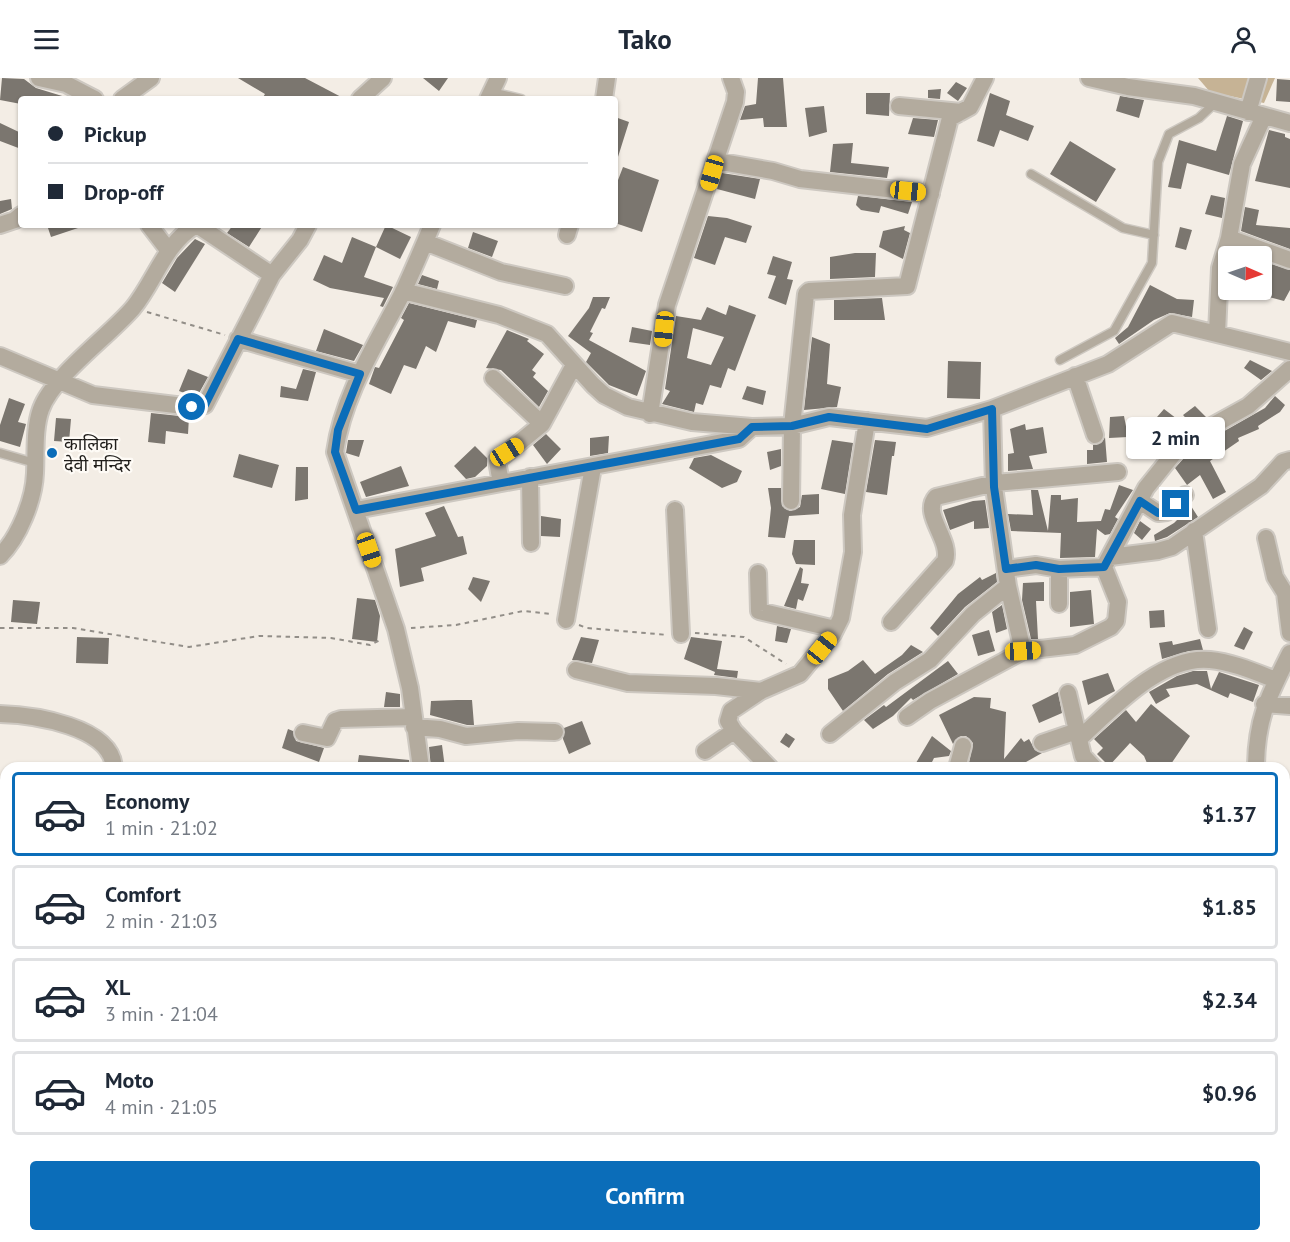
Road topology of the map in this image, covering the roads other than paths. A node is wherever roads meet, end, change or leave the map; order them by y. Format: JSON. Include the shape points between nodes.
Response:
{"nodes":[{"id":1,"x":39,"y":78,"type":"edge"},
{"id":2,"x":151,"y":78,"type":"edge"},
{"id":3,"x":382,"y":78,"type":"edge"},
{"id":4,"x":607,"y":78,"type":"edge"},
{"id":5,"x":731,"y":78,"type":"edge"},
{"id":6,"x":985,"y":78,"type":"edge"},
{"id":7,"x":1089,"y":78,"type":"edge"},
{"id":8,"x":1258,"y":78,"type":"edge"},
{"id":9,"x":492,"y":90,"type":"edge"},
{"id":10,"x":89,"y":96,"type":"edge"},
{"id":11,"x":126,"y":96,"type":"edge"},
{"id":12,"x":363,"y":96,"type":"edge"},
{"id":13,"x":511,"y":96,"type":"edge"},
{"id":14,"x":604,"y":96,"type":"edge"},
{"id":15,"x":1216,"y":102,"type":"junction"},
{"id":16,"x":899,"y":106,"type":"dead end"},
{"id":17,"x":961,"y":112,"type":"junction"},
{"id":18,"x":1256,"y":114,"type":"junction"},
{"id":19,"x":1290,"y":123,"type":"edge"},
{"id":20,"x":716,"y":161,"type":"junction"},
{"id":21,"x":1031,"y":174,"type":"dead end"},
{"id":22,"x":931,"y":194,"type":"junction"},
{"id":23,"x":18,"y":217,"type":"edge"},
{"id":24,"x":0,"y":225,"type":"edge"},
{"id":25,"x":150,"y":228,"type":"edge"},
{"id":26,"x":191,"y":228,"type":"edge"},
{"id":27,"x":201,"y":228,"type":"edge"},
{"id":28,"x":306,"y":228,"type":"edge"},
{"id":29,"x":431,"y":228,"type":"edge"},
{"id":30,"x":1154,"y":236,"type":"junction"},
{"id":31,"x":1229,"y":238,"type":"junction"},
{"id":32,"x":425,"y":242,"type":"junction"},
{"id":33,"x":169,"y":251,"type":"junction"},
{"id":34,"x":1290,"y":260,"type":"edge"},
{"id":35,"x":272,"y":275,"type":"junction"},
{"id":36,"x":565,"y":286,"type":"dead end"},
{"id":37,"x":403,"y":291,"type":"junction"},
{"id":38,"x":1217,"y":333,"type":"junction"},
{"id":39,"x":238,"y":339,"type":"junction"},
{"id":40,"x":1290,"y":352,"type":"edge"},
{"id":41,"x":0,"y":356,"type":"edge"},
{"id":42,"x":1059,"y":360,"type":"dead end"},
{"id":43,"x":574,"y":365,"type":"junction"},
{"id":44,"x":1290,"y":369,"type":"edge"},
{"id":45,"x":360,"y":374,"type":"junction"},
{"id":46,"x":1075,"y":375,"type":"junction"},
{"id":47,"x":493,"y":378,"type":"dead end"},
{"id":48,"x":59,"y":381,"type":"junction"},
{"id":49,"x":992,"y":409,"type":"junction"},
{"id":50,"x":650,"y":414,"type":"junction"},
{"id":51,"x":867,"y":421,"type":"junction"},
{"id":52,"x":542,"y":424,"type":"junction"},
{"id":53,"x":792,"y":426,"type":"junction"},
{"id":54,"x":752,"y":427,"type":"junction"},
{"id":55,"x":1095,"y":435,"type":"dead end"},
{"id":56,"x":0,"y":453,"type":"edge"},
{"id":57,"x":1290,"y":460,"type":"edge"},
{"id":58,"x":35,"y":463,"type":"junction"},
{"id":59,"x":592,"y":467,"type":"junction"},
{"id":60,"x":1118,"y":472,"type":"dead end"},
{"id":61,"x":530,"y":477,"type":"junction"},
{"id":62,"x":501,"y":483,"type":"junction"},
{"id":63,"x":994,"y":483,"type":"junction"},
{"id":64,"x":1185,"y":495,"type":"dead end"},
{"id":65,"x":791,"y":501,"type":"dead end"},
{"id":66,"x":1140,"y":501,"type":"junction"},
{"id":67,"x":356,"y":510,"type":"junction"},
{"id":68,"x":675,"y":510,"type":"dead end"},
{"id":69,"x":1194,"y":531,"type":"junction"},
{"id":70,"x":1266,"y":538,"type":"dead end"},
{"id":71,"x":531,"y":543,"type":"dead end"},
{"id":72,"x":0,"y":556,"type":"edge"},
{"id":73,"x":1107,"y":562,"type":"junction"},
{"id":74,"x":1006,"y":569,"type":"junction"},
{"id":75,"x":1059,"y":569,"type":"junction"},
{"id":76,"x":758,"y":573,"type":"dead end"},
{"id":77,"x":1008,"y":586,"type":"junction"},
{"id":78,"x":1059,"y":604,"type":"dead end"},
{"id":79,"x":566,"y":620,"type":"dead end"},
{"id":80,"x":891,"y":622,"type":"dead end"},
{"id":81,"x":835,"y":629,"type":"junction"},
{"id":82,"x":1208,"y":629,"type":"dead end"},
{"id":83,"x":1290,"y":633,"type":"edge"},
{"id":84,"x":681,"y":634,"type":"dead end"},
{"id":85,"x":1023,"y":651,"type":"junction"},
{"id":86,"x":1290,"y":652,"type":"edge"},
{"id":87,"x":576,"y":670,"type":"dead end"},
{"id":88,"x":1276,"y":680,"type":"junction"},
{"id":89,"x":761,"y":691,"type":"junction"},
{"id":90,"x":1068,"y":693,"type":"dead end"},
{"id":91,"x":1264,"y":704,"type":"junction"},
{"id":92,"x":1290,"y":706,"type":"edge"},
{"id":93,"x":0,"y":714,"type":"edge"},
{"id":94,"x":907,"y":717,"type":"dead end"},
{"id":95,"x":414,"y":722,"type":"junction"},
{"id":96,"x":734,"y":731,"type":"junction"},
{"id":97,"x":555,"y":732,"type":"dead end"},
{"id":98,"x":303,"y":733,"type":"dead end"},
{"id":99,"x":830,"y":734,"type":"dead end"},
{"id":100,"x":1078,"y":735,"type":"junction"},
{"id":101,"x":1042,"y":743,"type":"dead end"},
{"id":102,"x":963,"y":746,"type":"dead end"},
{"id":103,"x":705,"y":752,"type":"dead end"},
{"id":104,"x":112,"y":762,"type":"edge"},
{"id":105,"x":420,"y":762,"type":"edge"},
{"id":106,"x":764,"y":762,"type":"edge"},
{"id":107,"x":959,"y":762,"type":"edge"},
{"id":108,"x":1088,"y":762,"type":"edge"},
{"id":109,"x":1256,"y":762,"type":"edge"}],
"edges":[{"from":1,"to":10,"type":"street","via":[[66,84]]},
{"from":2,"to":11,"type":"street"},
{"from":3,"to":12,"type":"street"},
{"from":4,"to":14,"type":"street"},
{"from":5,"to":20,"type":"street","via":[[735,102]]},
{"from":6,"to":17,"type":"street","via":[[974,102]]},
{"from":7,"to":15,"type":"street"},
{"from":8,"to":18,"type":"street"},
{"from":9,"to":13,"type":"lane"},
{"from":15,"to":18,"type":"street"},
{"from":15,"to":30,"type":"lane","via":[[1199,118],[1169,134],[1158,162]]},
{"from":16,"to":17,"type":"street"},
{"from":17,"to":22,"type":"street","via":[[950,118]]},
{"from":18,"to":19,"type":"street"},
{"from":18,"to":31,"type":"street","via":[[1242,164]]},
{"from":20,"to":22,"type":"street","via":[[800,179]]},
{"from":20,"to":50,"type":"street","via":[[667,305]]},
{"from":21,"to":30,"type":"lane","via":[[1124,228]]},
{"from":22,"to":53,"type":"street","via":[[907,286],[806,294]]},
{"from":23,"to":24,"type":"street"},
{"from":25,"to":33,"type":"street"},
{"from":26,"to":33,"type":"street"},
{"from":27,"to":35,"type":"street"},
{"from":28,"to":35,"type":"street"},
{"from":29,"to":32,"type":"street"},
{"from":30,"to":42,"type":"lane","via":[[1152,262],[1114,331]]},
{"from":31,"to":34,"type":"street"},
{"from":31,"to":38,"type":"street","via":[[1220,268]]},
{"from":32,"to":36,"type":"street","via":[[501,272]]},
{"from":32,"to":37,"type":"street"},
{"from":33,"to":48,"type":"street","via":[[133,307]]},
{"from":35,"to":39,"type":"street"},
{"from":37,"to":43,"type":"street","via":[[499,315],[536,329],[547,334]]},
{"from":37,"to":45,"type":"street"},
{"from":38,"to":40,"type":"street"},
{"from":38,"to":46,"type":"street","via":[[1166,324],[1108,364]]},
{"from":39,"to":45,"type":"street"},
{"from":39,"to":48,"type":"street","via":[[205,405],[192,407],[93,395]]},
{"from":41,"to":48,"type":"street"},
{"from":43,"to":50,"type":"street","via":[[604,395]]},
{"from":43,"to":52,"type":"street"},
{"from":44,"to":66,"type":"street","via":[[1248,406],[1183,442]]},
{"from":45,"to":67,"type":"street","via":[[338,430],[335,452]]},
{"from":46,"to":49,"type":"street"},
{"from":46,"to":55,"type":"street"},
{"from":47,"to":52,"type":"street"},
{"from":48,"to":58,"type":"street","via":[[41,409]]},
{"from":49,"to":51,"type":"street","via":[[927,429]]},
{"from":49,"to":63,"type":"street"},
{"from":50,"to":54,"type":"street"},
{"from":51,"to":53,"type":"street","via":[[829,417]]},
{"from":51,"to":81,"type":"street","via":[[852,515],[852,552],[841,618]]},
{"from":52,"to":62,"type":"street","via":[[497,461]]},
{"from":53,"to":54,"type":"street"},
{"from":53,"to":65,"type":"street"},
{"from":54,"to":59,"type":"street","via":[[739,439]]},
{"from":56,"to":58,"type":"lane"},
{"from":57,"to":69,"type":"street","via":[[1283,462],[1261,486]]},
{"from":58,"to":72,"type":"street","via":[[29,503],[9,547]]},
{"from":59,"to":61,"type":"street"},
{"from":59,"to":79,"type":"street"},
{"from":60,"to":63,"type":"street"},
{"from":61,"to":62,"type":"street"},
{"from":61,"to":71,"type":"street"},
{"from":62,"to":67,"type":"street"},
{"from":63,"to":74,"type":"street"},
{"from":63,"to":80,"type":"street","via":[[933,500],[932,511],[947,548],[945,561]]},
{"from":64,"to":66,"type":"street","via":[[1167,512],[1158,513]]},
{"from":66,"to":73,"type":"street"},
{"from":67,"to":95,"type":"street","via":[[396,629]]},
{"from":68,"to":84,"type":"street"},
{"from":69,"to":73,"type":"street","via":[[1172,547]]},
{"from":69,"to":82,"type":"street"},
{"from":70,"to":83,"type":"street","via":[[1275,577],[1285,593]]},
{"from":73,"to":75,"type":"street"},
{"from":73,"to":85,"type":"street","via":[[1118,602],[1116,621],[1111,627],[1075,645]]},
{"from":74,"to":75,"type":"street","via":[[1036,565]]},
{"from":74,"to":77,"type":"street"},
{"from":75,"to":78,"type":"street"},
{"from":76,"to":81,"type":"street","via":[[759,610]]},
{"from":77,"to":85,"type":"street"},
{"from":77,"to":99,"type":"street","via":[[973,614],[930,660],[895,682]]},
{"from":81,"to":89,"type":"street","via":[[800,674]]},
{"from":85,"to":94,"type":"street"},
{"from":86,"to":88,"type":"street"},
{"from":87,"to":89,"type":"street","via":[[628,683]]},
{"from":88,"to":91,"type":"street"},
{"from":88,"to":100,"type":"street","via":[[1208,659],[1179,663],[1152,675]]},
{"from":89,"to":96,"type":"street","via":[[731,711],[728,721]]},
{"from":90,"to":100,"type":"street"},
{"from":91,"to":92,"type":"street"},
{"from":91,"to":109,"type":"street"},
{"from":93,"to":104,"type":"street","via":[[18,714],[72,727],[108,747]]},
{"from":95,"to":97,"type":"street","via":[[466,736]]},
{"from":95,"to":98,"type":"street","via":[[341,719],[335,721],[327,738]]},
{"from":95,"to":105,"type":"street"},
{"from":96,"to":103,"type":"street"},
{"from":96,"to":106,"type":"street"},
{"from":100,"to":101,"type":"street"},
{"from":100,"to":108,"type":"street"},
{"from":102,"to":107,"type":"street"}]}
